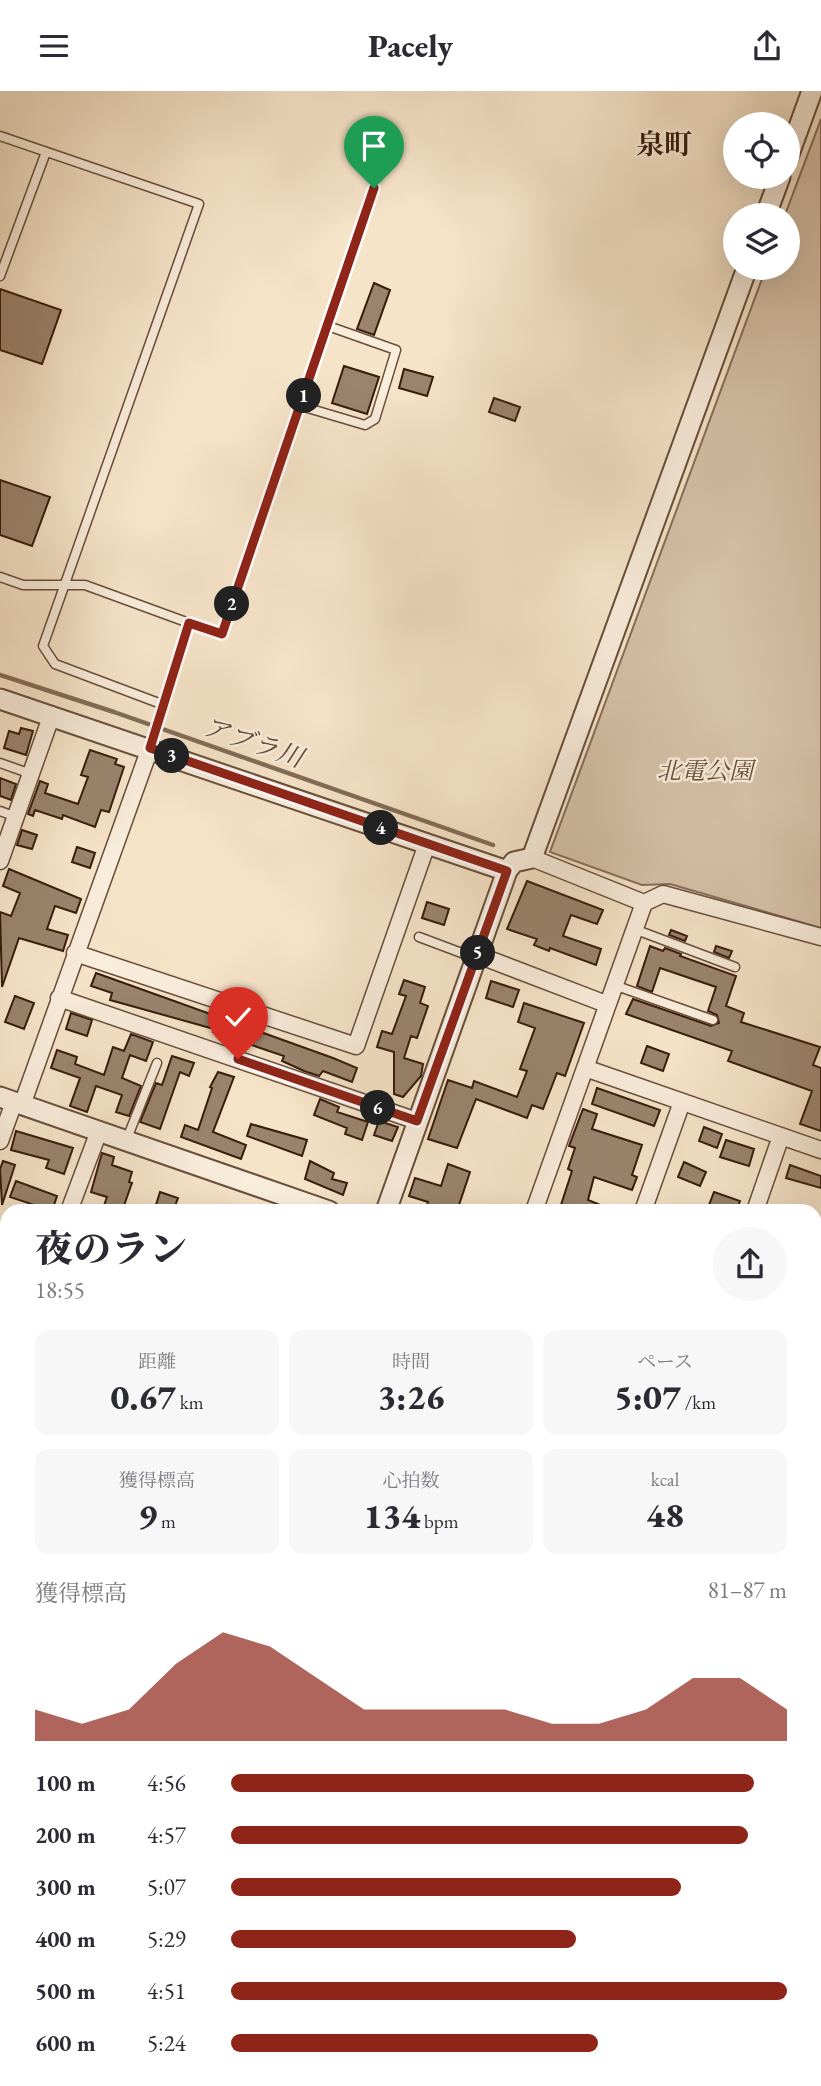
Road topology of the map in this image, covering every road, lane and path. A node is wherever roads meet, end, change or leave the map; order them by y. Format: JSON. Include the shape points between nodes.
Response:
{"nodes":[{"id":1,"x":812,"y":91,"type":"edge"},
{"id":2,"x":800,"y":124,"type":"edge"},
{"id":3,"x":0,"y":136,"type":"edge"},
{"id":4,"x":46,"y":152,"type":"junction"},
{"id":5,"x":374,"y":188,"type":"dead end"},
{"id":6,"x":0,"y":276,"type":"edge"},
{"id":7,"x":743,"y":280,"type":"edge"},
{"id":8,"x":328,"y":326,"type":"junction"},
{"id":9,"x":301,"y":406,"type":"junction"},
{"id":10,"x":0,"y":577,"type":"edge"},
{"id":11,"x":63,"y":585,"type":"junction"},
{"id":12,"x":189,"y":623,"type":"junction"},
{"id":13,"x":0,"y":699,"type":"edge"},
{"id":14,"x":164,"y":705,"type":"junction"},
{"id":15,"x":51,"y":717,"type":"junction"},
{"id":16,"x":150,"y":748,"type":"junction"},
{"id":17,"x":0,"y":763,"type":"edge"},
{"id":18,"x":31,"y":774,"type":"junction"},
{"id":19,"x":8,"y":814,"type":"edge"},
{"id":20,"x":427,"y":844,"type":"junction"},
{"id":21,"x":532,"y":858,"type":"junction"},
{"id":22,"x":0,"y":861,"type":"edge"},
{"id":23,"x":507,"y":871,"type":"junction"},
{"id":24,"x":644,"y":903,"type":"junction"},
{"id":25,"x":634,"y":929,"type":"junction"},
{"id":26,"x":419,"y":937,"type":"dead end"},
{"id":27,"x":821,"y":937,"type":"edge"},
{"id":28,"x":75,"y":953,"type":"junction"},
{"id":29,"x":477,"y":957,"type":"junction"},
{"id":30,"x":735,"y":967,"type":"dead end"},
{"id":31,"x":614,"y":985,"type":"junction"},
{"id":32,"x":59,"y":998,"type":"junction"},
{"id":33,"x":606,"y":1004,"type":"junction"},
{"id":34,"x":713,"y":1020,"type":"dead end"},
{"id":35,"x":157,"y":1063,"type":"dead end"},
{"id":36,"x":585,"y":1068,"type":"junction"},
{"id":37,"x":12,"y":1101,"type":"edge"},
{"id":38,"x":682,"y":1102,"type":"junction"},
{"id":39,"x":417,"y":1121,"type":"junction"},
{"id":40,"x":99,"y":1131,"type":"junction"},
{"id":41,"x":782,"y":1136,"type":"junction"},
{"id":42,"x":0,"y":1141,"type":"edge"},
{"id":43,"x":126,"y":1141,"type":"junction"},
{"id":44,"x":821,"y":1150,"type":"edge"},
{"id":45,"x":72,"y":1204,"type":"edge"},
{"id":46,"x":309,"y":1204,"type":"edge"},
{"id":47,"x":388,"y":1204,"type":"edge"},
{"id":48,"x":536,"y":1204,"type":"edge"},
{"id":49,"x":646,"y":1204,"type":"edge"},
{"id":50,"x":758,"y":1204,"type":"edge"}],
"edges":[{"from":1,"to":2,"type":"street"},
{"from":3,"to":4,"type":"lane"},
{"from":4,"to":6,"type":"lane"},
{"from":4,"to":11,"type":"lane","via":[[199,204]]},
{"from":5,"to":8,"type":"lane"},
{"from":7,"to":21,"type":"street"},
{"from":8,"to":9,"type":"lane"},
{"from":8,"to":9,"type":"lane","via":[[397,350],[376,419],[365,425]]},
{"from":9,"to":12,"type":"lane","via":[[222,634]]},
{"from":10,"to":11,"type":"lane","via":[[23,585]]},
{"from":11,"to":12,"type":"lane","via":[[85,585]]},
{"from":11,"to":14,"type":"lane","via":[[43,646],[55,664]]},
{"from":12,"to":14,"type":"lane"},
{"from":13,"to":15,"type":"street"},
{"from":14,"to":16,"type":"lane"},
{"from":15,"to":16,"type":"street"},
{"from":15,"to":18,"type":"street"},
{"from":16,"to":20,"type":"street"},
{"from":16,"to":28,"type":"street"},
{"from":17,"to":18,"type":"lane"},
{"from":18,"to":19,"type":"street"},
{"from":19,"to":22,"type":"street"},
{"from":20,"to":23,"type":"street"},
{"from":20,"to":28,"type":"street","via":[[356,1046]]},
{"from":21,"to":23,"type":"street","via":[[514,862]]},
{"from":21,"to":24,"type":"street"},
{"from":23,"to":29,"type":"street"},
{"from":24,"to":25,"type":"street"},
{"from":24,"to":27,"type":"street","via":[[663,894]]},
{"from":25,"to":30,"type":"lane"},
{"from":25,"to":31,"type":"street"},
{"from":26,"to":29,"type":"lane"},
{"from":28,"to":32,"type":"street"},
{"from":29,"to":33,"type":"street"},
{"from":29,"to":39,"type":"street"},
{"from":31,"to":33,"type":"street"},
{"from":31,"to":34,"type":"lane"},
{"from":32,"to":37,"type":"street"},
{"from":32,"to":39,"type":"street"},
{"from":33,"to":36,"type":"street"},
{"from":35,"to":43,"type":"lane"},
{"from":36,"to":38,"type":"street"},
{"from":36,"to":48,"type":"street"},
{"from":37,"to":40,"type":"street"},
{"from":37,"to":42,"type":"street"},
{"from":38,"to":41,"type":"street"},
{"from":38,"to":49,"type":"street"},
{"from":39,"to":47,"type":"street"},
{"from":40,"to":43,"type":"street"},
{"from":40,"to":45,"type":"street"},
{"from":41,"to":44,"type":"street"},
{"from":41,"to":50,"type":"street"},
{"from":43,"to":46,"type":"street"}]}
